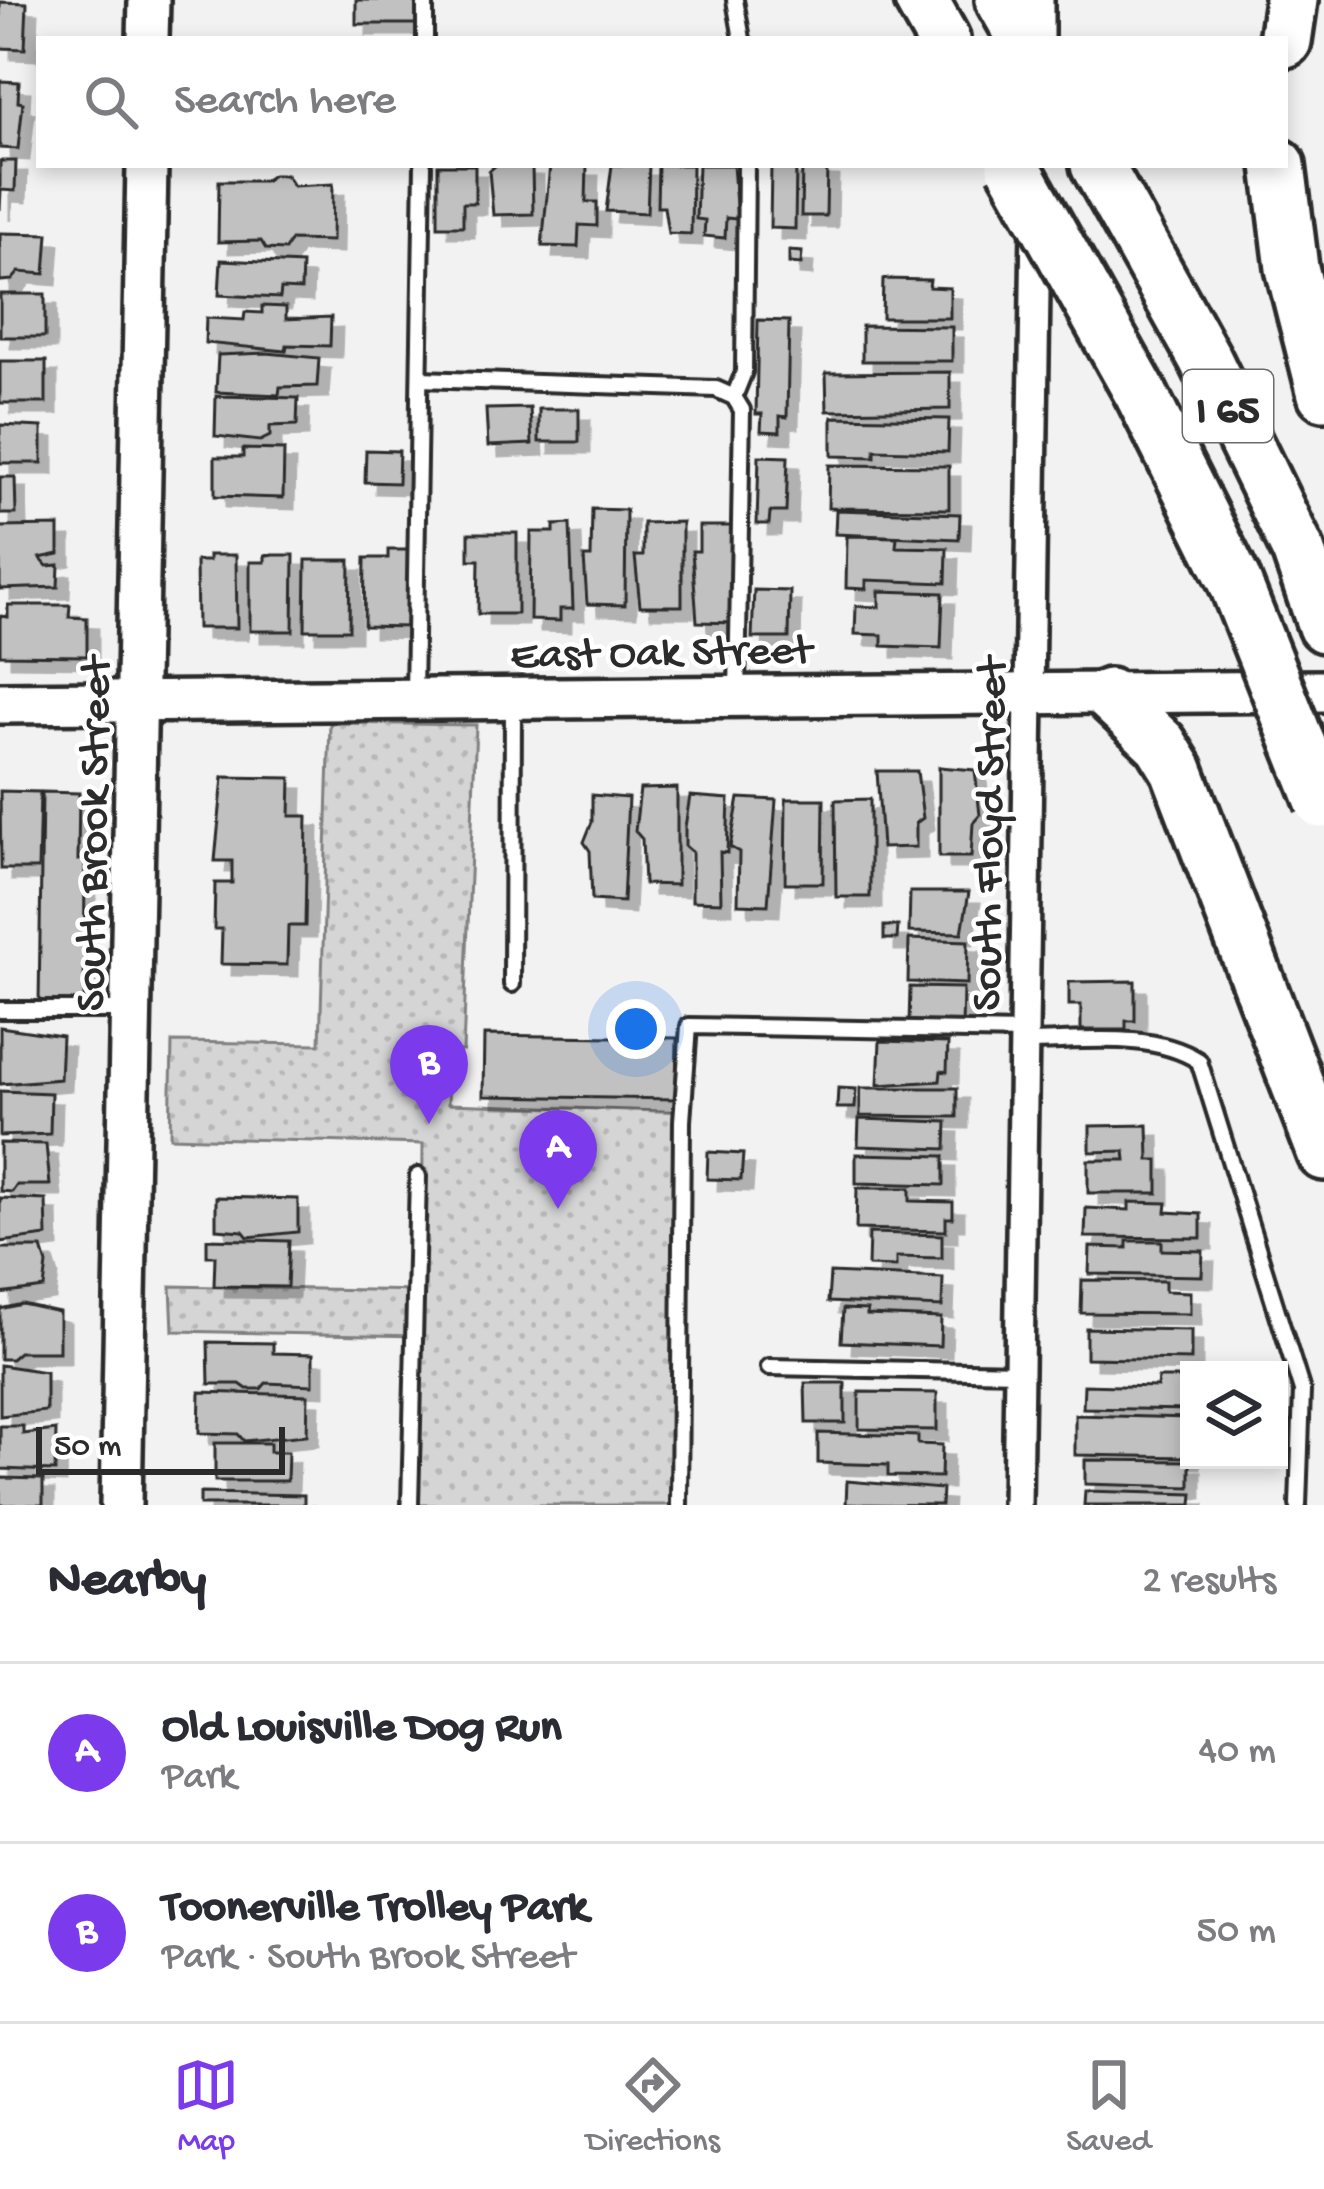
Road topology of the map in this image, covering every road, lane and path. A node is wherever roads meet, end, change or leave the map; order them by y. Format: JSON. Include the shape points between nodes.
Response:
{"nodes":[{"id":1,"x":149,"y":0,"type":"edge"},
{"id":2,"x":425,"y":0,"type":"edge"},
{"id":3,"x":734,"y":0,"type":"edge"},
{"id":4,"x":920,"y":0,"type":"edge"},
{"id":5,"x":1002,"y":0,"type":"edge"},
{"id":6,"x":1039,"y":0,"type":"edge"},
{"id":7,"x":1292,"y":0,"type":"edge"},
{"id":8,"x":148,"y":36,"type":"edge"},
{"id":9,"x":425,"y":36,"type":"edge"},
{"id":10,"x":741,"y":36,"type":"edge"},
{"id":11,"x":941,"y":36,"type":"edge"},
{"id":12,"x":1022,"y":36,"type":"edge"},
{"id":13,"x":1039,"y":36,"type":"edge"},
{"id":14,"x":1286,"y":36,"type":"edge"},
{"id":15,"x":146,"y":168,"type":"edge"},
{"id":16,"x":423,"y":168,"type":"edge"},
{"id":17,"x":746,"y":168,"type":"edge"},
{"id":18,"x":1015,"y":168,"type":"edge"},
{"id":19,"x":1037,"y":168,"type":"edge"},
{"id":20,"x":1099,"y":168,"type":"edge"},
{"id":21,"x":1280,"y":168,"type":"edge"},
{"id":22,"x":421,"y":379,"type":"junction"},
{"id":23,"x":1324,"y":394,"type":"edge"},
{"id":24,"x":734,"y":397,"type":"junction"},
{"id":25,"x":1315,"y":603,"type":"edge"},
{"id":26,"x":1324,"y":691,"type":"edge"},
{"id":27,"x":737,"y":694,"type":"junction"},
{"id":28,"x":1108,"y":694,"type":"junction"},
{"id":29,"x":1029,"y":695,"type":"junction"},
{"id":30,"x":514,"y":698,"type":"junction"},
{"id":31,"x":414,"y":699,"type":"junction"},
{"id":32,"x":140,"y":700,"type":"junction"},
{"id":33,"x":0,"y":703,"type":"edge"},
{"id":34,"x":1323,"y":804,"type":"edge"},
{"id":35,"x":512,"y":984,"type":"dead end"},
{"id":36,"x":0,"y":1010,"type":"edge"},
{"id":37,"x":134,"y":1010,"type":"junction"},
{"id":38,"x":1024,"y":1037,"type":"junction"},
{"id":39,"x":1324,"y":1154,"type":"edge"},
{"id":40,"x":418,"y":1176,"type":"dead end"},
{"id":41,"x":769,"y":1367,"type":"dead end"},
{"id":42,"x":1019,"y":1372,"type":"junction"},
{"id":43,"x":122,"y":1505,"type":"edge"},
{"id":44,"x":410,"y":1505,"type":"edge"},
{"id":45,"x":679,"y":1505,"type":"edge"},
{"id":46,"x":1017,"y":1505,"type":"edge"},
{"id":47,"x":1298,"y":1505,"type":"edge"}],
"edges":[{"from":1,"to":8,"type":"street"},
{"from":2,"to":9,"type":"lane"},
{"from":3,"to":10,"type":"lane"},
{"from":4,"to":11,"type":"highway"},
{"from":5,"to":12,"type":"highway"},
{"from":6,"to":13,"type":"street"},
{"from":7,"to":14,"type":"highway"},
{"from":15,"to":32,"type":"street","name":"South Brook Street"},
{"from":16,"to":22,"type":"lane"},
{"from":17,"to":24,"type":"lane","via":[[744,372]]},
{"from":18,"to":34,"type":"highway","number":"I 65","bridge":true,"via":[[1234,580]]},
{"from":19,"to":29,"type":"street","name":"South Floyd Street"},
{"from":20,"to":25,"type":"highway","number":"I 65","via":[[1288,528]]},
{"from":21,"to":23,"type":"highway","via":[[1292,268]]},
{"from":22,"to":24,"type":"lane","via":[[716,388]]},
{"from":22,"to":31,"type":"lane"},
{"from":24,"to":27,"type":"lane","via":[[742,410]]},
{"from":26,"to":28,"type":"street","name":"East Oak Street"},
{"from":27,"to":29,"type":"street","name":"East Oak Street"},
{"from":27,"to":30,"type":"street","name":"East Oak Street"},
{"from":28,"to":29,"type":"street","name":"East Oak Street"},
{"from":28,"to":39,"type":"highway","via":[[1178,770]]},
{"from":29,"to":38,"type":"street","name":"South Floyd Street"},
{"from":30,"to":31,"type":"street","name":"East Oak Street"},
{"from":30,"to":35,"type":"lane"},
{"from":31,"to":32,"type":"street","name":"East Oak Street"},
{"from":32,"to":33,"type":"street","name":"East Oak Street"},
{"from":32,"to":37,"type":"street","name":"South Brook Street"},
{"from":36,"to":37,"type":"lane"},
{"from":37,"to":43,"type":"street","name":"South Brook Street"},
{"from":38,"to":42,"type":"street","name":"South Floyd Street"},
{"from":38,"to":45,"type":"lane","via":[[689,1026]]},
{"from":38,"to":47,"type":"lane","via":[[1136,1042],[1178,1048],[1198,1061],[1302,1391]]},
{"from":40,"to":44,"type":"lane"},
{"from":41,"to":42,"type":"lane"},
{"from":42,"to":46,"type":"street","name":"South Floyd Street"}]}
